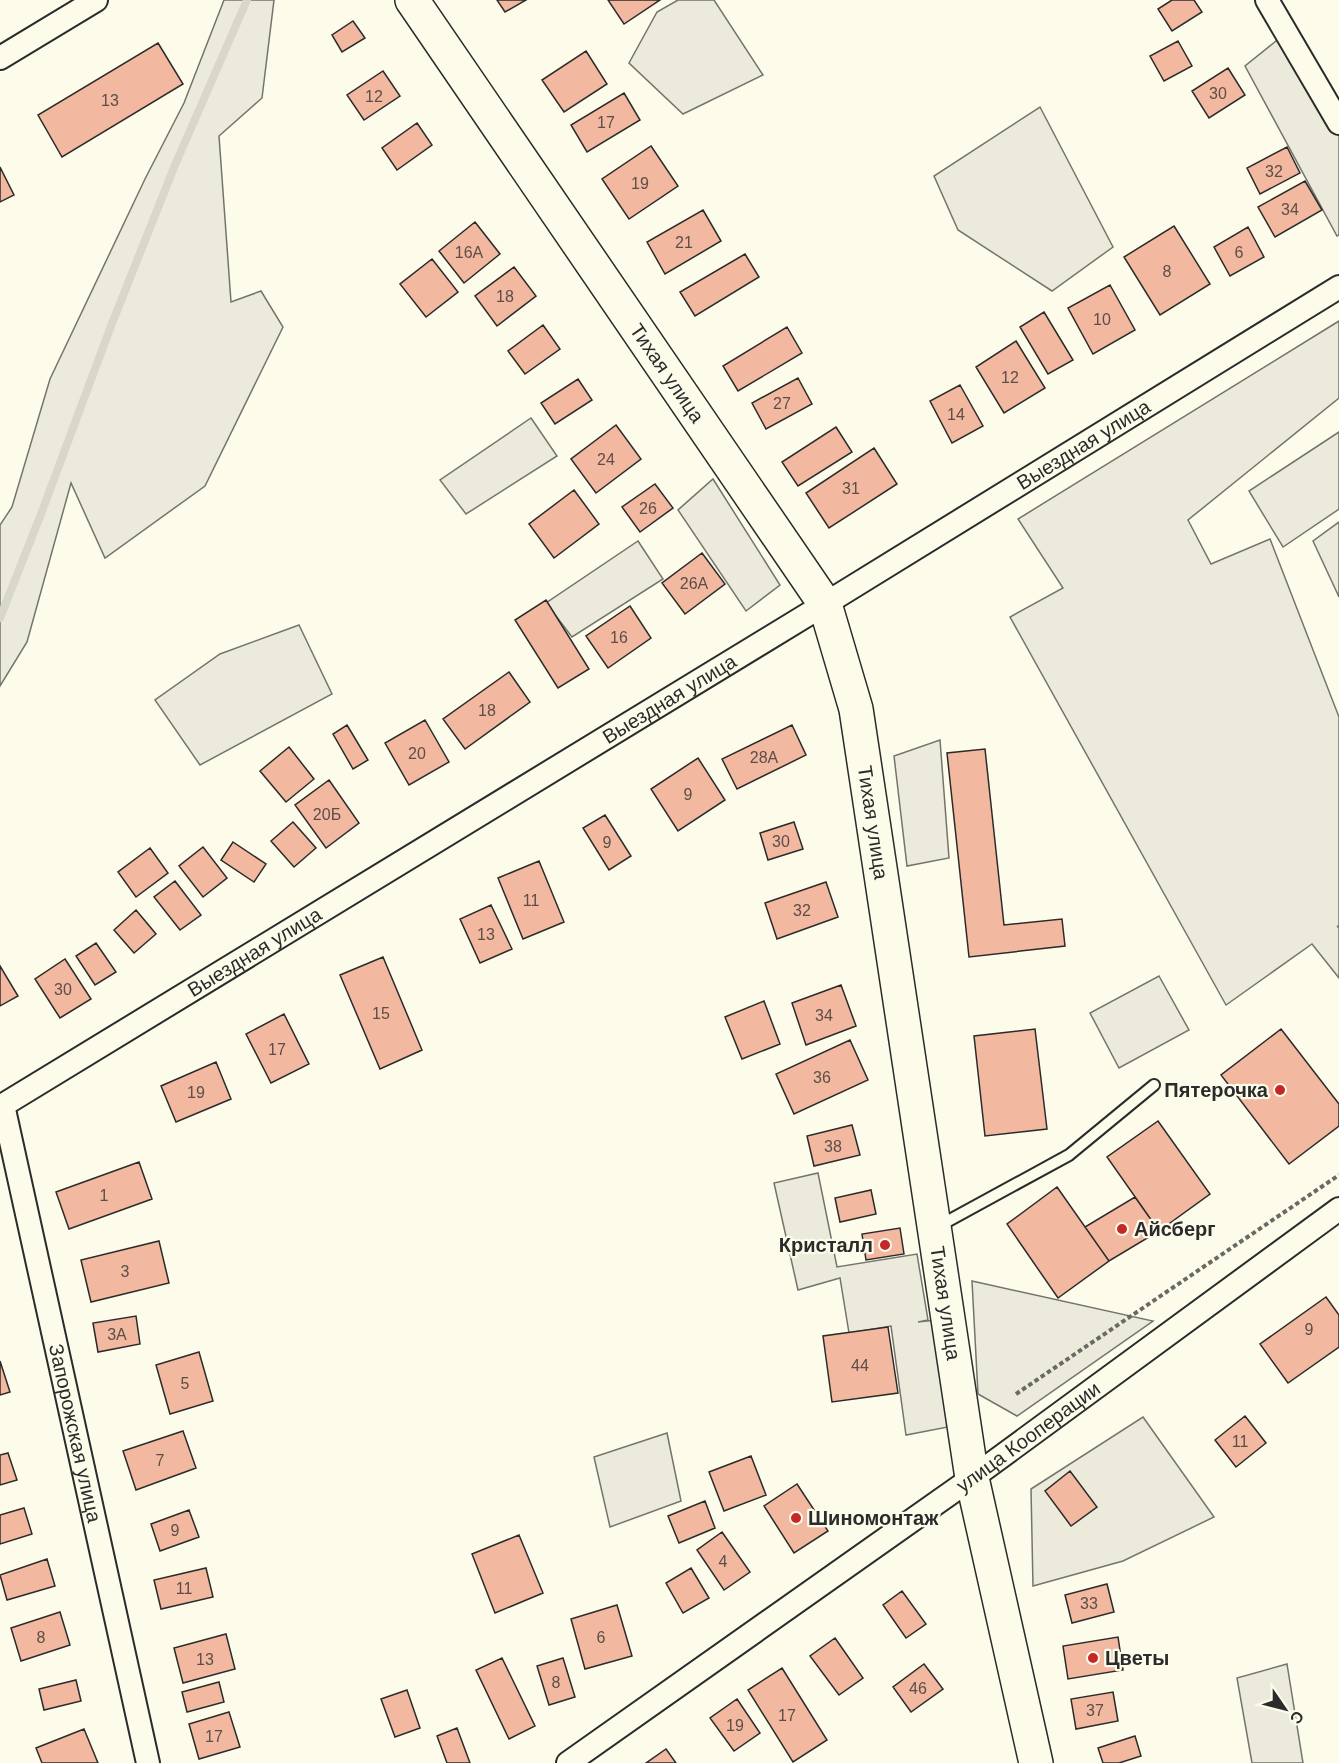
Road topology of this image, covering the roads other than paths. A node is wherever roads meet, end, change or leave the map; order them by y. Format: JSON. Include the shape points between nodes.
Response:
{"nodes":[{"id":1,"x":96,"y":0,"type":"edge"},
{"id":2,"x":412,"y":0,"type":"edge"},
{"id":3,"x":1267,"y":0,"type":"edge"},
{"id":4,"x":0,"y":58,"type":"edge"},
{"id":5,"x":1339,"y":123,"type":"edge"},
{"id":6,"x":1339,"y":287,"type":"edge"},
{"id":7,"x":825,"y":604,"type":"junction"},
{"id":8,"x":1154,"y":1085,"type":"dead end"},
{"id":9,"x":1,"y":1106,"type":"edge"},
{"id":10,"x":1339,"y":1209,"type":"edge"},
{"id":11,"x":934,"y":1229,"type":"junction"},
{"id":12,"x":972,"y":1478,"type":"junction"},
{"id":13,"x":148,"y":1763,"type":"edge"},
{"id":14,"x":568,"y":1763,"type":"edge"},
{"id":15,"x":1036,"y":1763,"type":"edge"}],
"edges":[{"from":1,"to":4,"type":"street"},
{"from":2,"to":7,"type":"main road","name":"Тихая улица"},
{"from":3,"to":5,"type":"street"},
{"from":6,"to":7,"type":"street","name":"Выездная улица"},
{"from":7,"to":9,"type":"street","name":"Выездная улица"},
{"from":7,"to":11,"type":"main road","name":"Тихая улица","via":[[856,709]]},
{"from":8,"to":11,"type":"lane","via":[[1069,1155]]},
{"from":9,"to":13,"type":"street","name":"Запорожская улица"},
{"from":10,"to":12,"type":"street","name":"улица Кооперации"},
{"from":11,"to":12,"type":"main road","name":"Тихая улица"},
{"from":12,"to":14,"type":"street","name":"улица Кооперации"},
{"from":12,"to":15,"type":"main road","name":"Тихая улица"}]}
